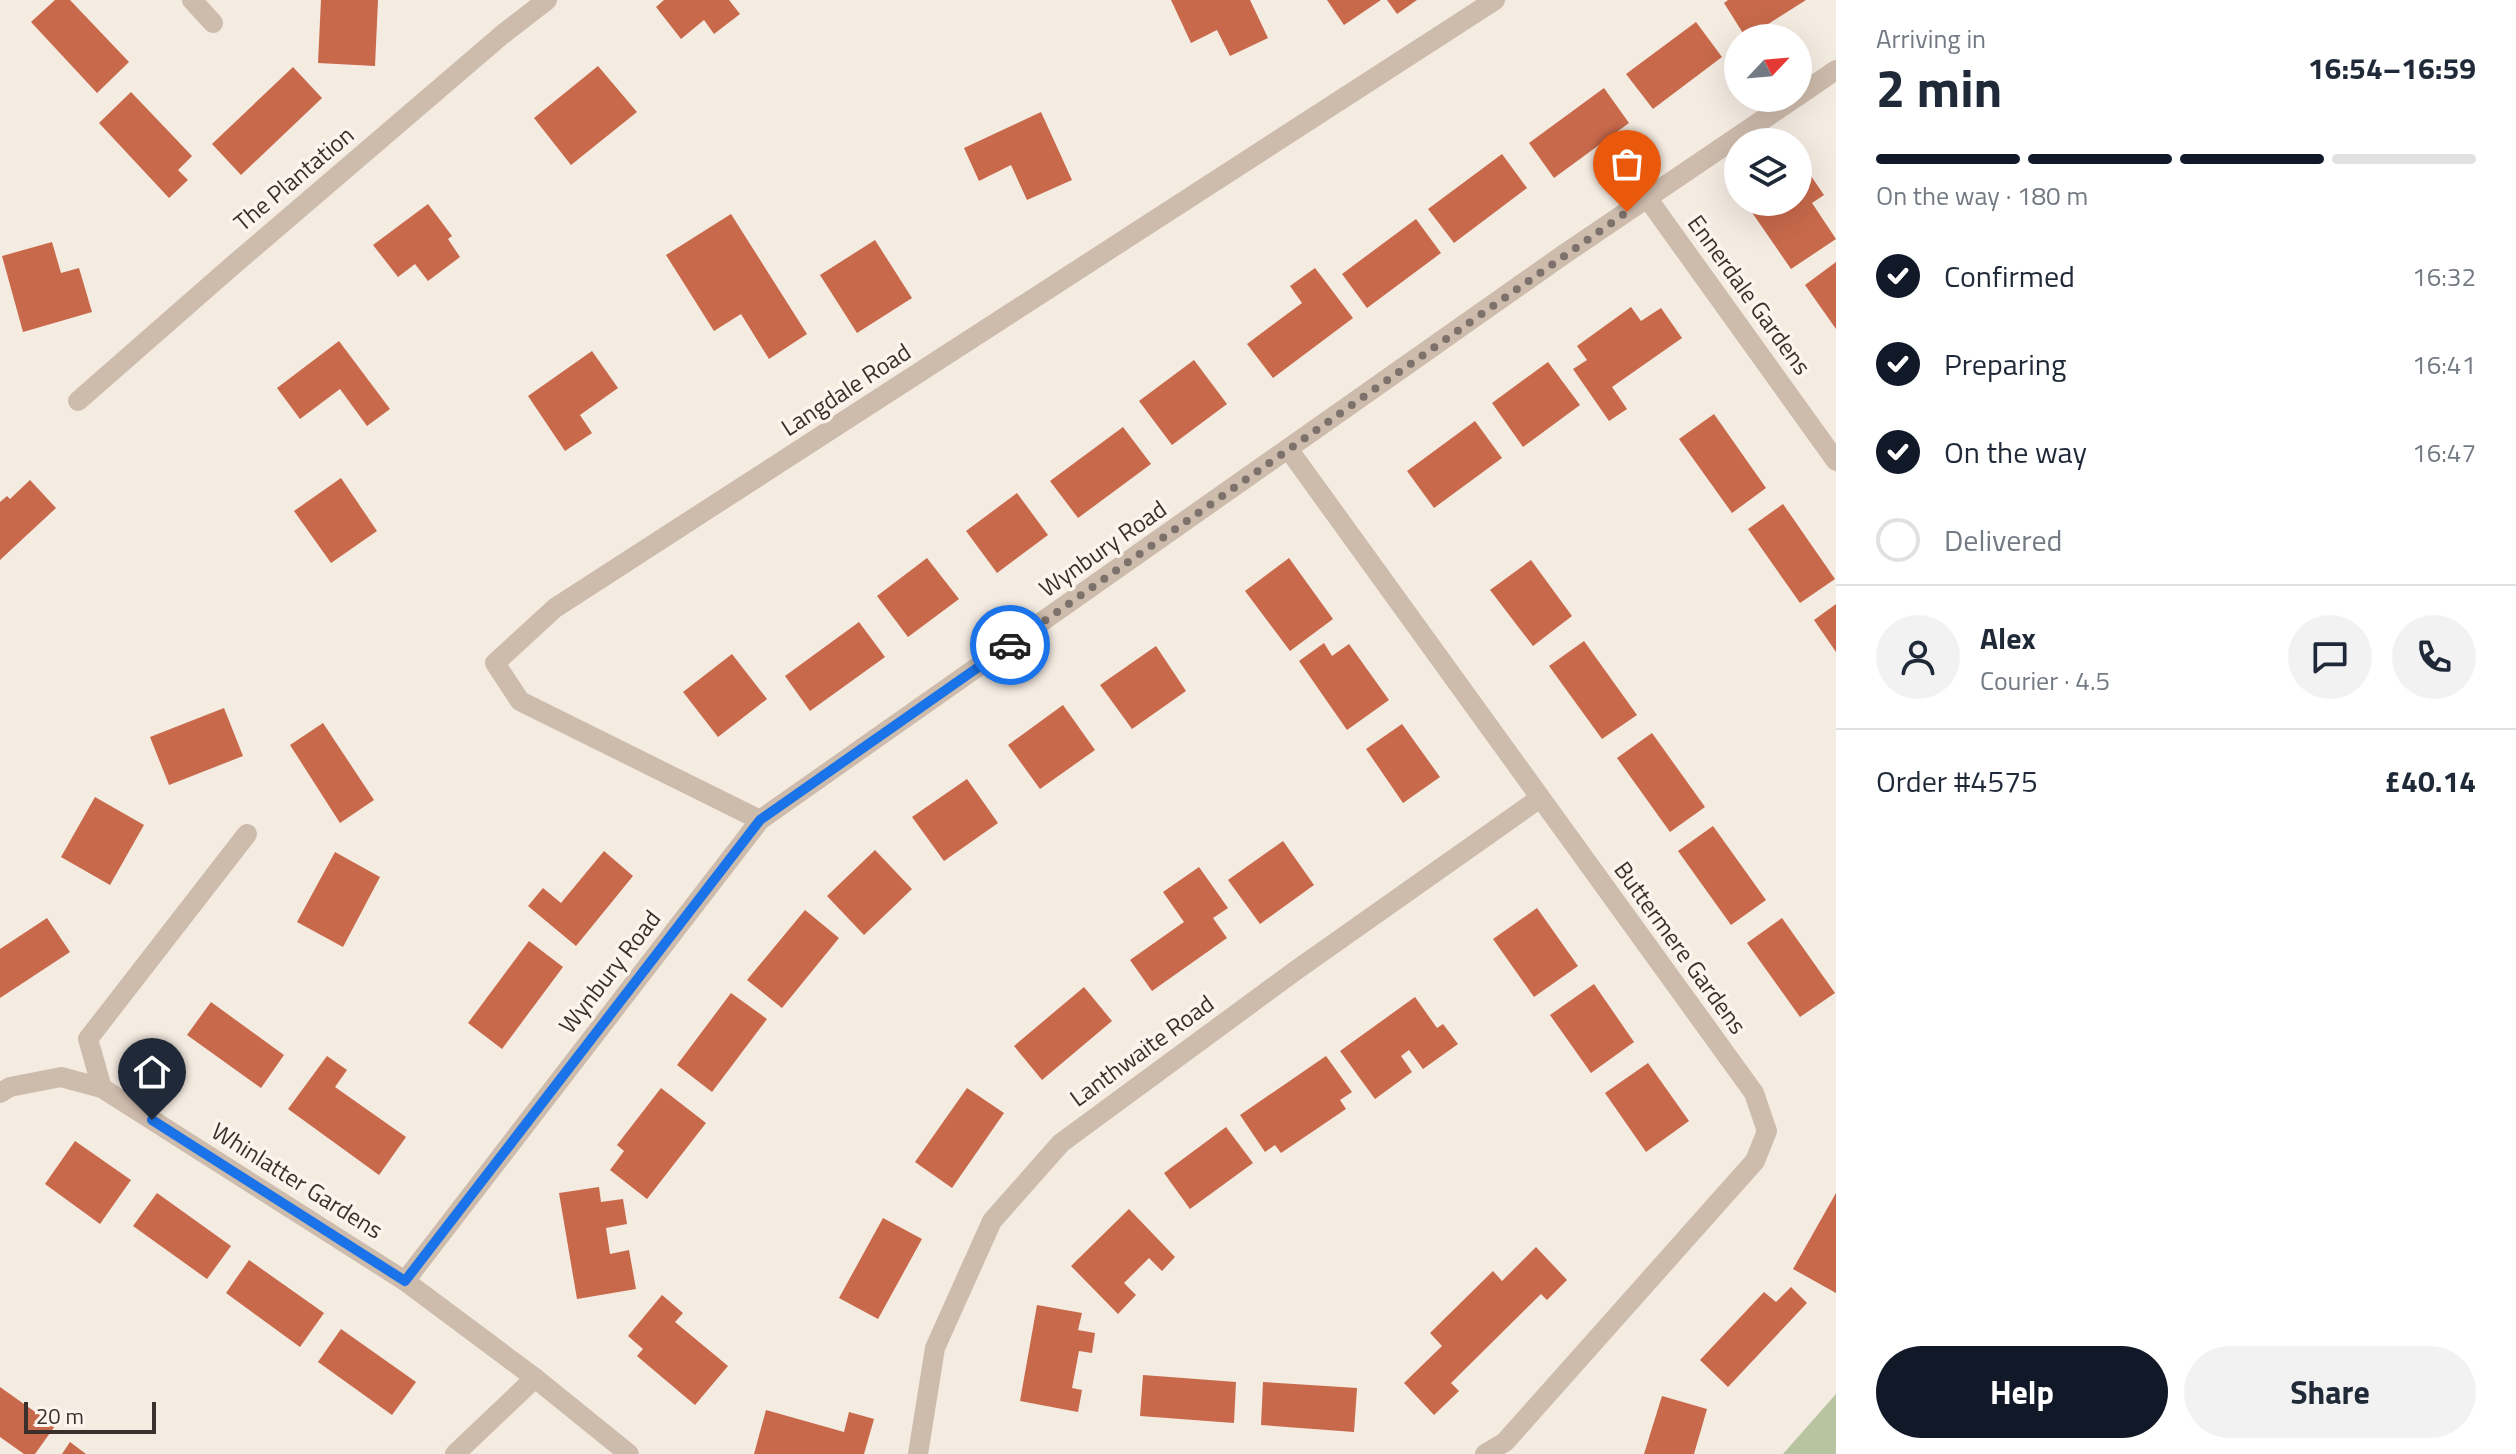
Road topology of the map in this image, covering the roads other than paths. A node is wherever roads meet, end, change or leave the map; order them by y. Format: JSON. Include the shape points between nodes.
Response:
{"nodes":[{"id":1,"x":192,"y":0,"type":"edge"},
{"id":2,"x":547,"y":0,"type":"edge"},
{"id":3,"x":1495,"y":0,"type":"edge"},
{"id":4,"x":213,"y":23,"type":"dead end"},
{"id":5,"x":1836,"y":70,"type":"edge"},
{"id":6,"x":1812,"y":87,"type":"edge"},
{"id":7,"x":1775,"y":112,"type":"edge"},
{"id":8,"x":1648,"y":199,"type":"junction"},
{"id":9,"x":78,"y":401,"type":"dead end"},
{"id":10,"x":1289,"y":450,"type":"junction"},
{"id":11,"x":1836,"y":461,"type":"edge"},
{"id":12,"x":1540,"y":798,"type":"junction"},
{"id":13,"x":760,"y":820,"type":"junction"},
{"id":14,"x":247,"y":834,"type":"dead end"},
{"id":15,"x":102,"y":1088,"type":"junction"},
{"id":16,"x":0,"y":1093,"type":"edge"},
{"id":17,"x":405,"y":1281,"type":"junction"},
{"id":18,"x":535,"y":1378,"type":"junction"},
{"id":19,"x":455,"y":1454,"type":"edge"},
{"id":20,"x":629,"y":1454,"type":"edge"},
{"id":21,"x":918,"y":1454,"type":"edge"},
{"id":22,"x":1485,"y":1454,"type":"edge"}],
"edges":[{"from":1,"to":4,"type":"street"},
{"from":2,"to":9,"type":"street","name":"The Plantation"},
{"from":3,"to":13,"type":"street","name":"Langdale Road","via":[[555,608],[495,663],[520,701]]},
{"from":5,"to":6,"type":"street","name":"Wynbury Road"},
{"from":7,"to":8,"type":"street","name":"Wynbury Road"},
{"from":8,"to":10,"type":"street","name":"Wynbury Road"},
{"from":8,"to":11,"type":"street","name":"Ennerdale Gardens"},
{"from":10,"to":12,"type":"street","name":"Buttermere Gardens"},
{"from":10,"to":13,"type":"street","name":"Wynbury Road"},
{"from":12,"to":21,"type":"street","name":"Lanthwaite Road","via":[[1061,1143],[992,1221],[935,1348]]},
{"from":12,"to":22,"type":"street","name":"Buttermere Gardens","via":[[1754,1093],[1767,1131],[1755,1161],[1505,1442]]},
{"from":13,"to":17,"type":"street","name":"Wynbury Road"},
{"from":14,"to":15,"type":"street","via":[[88,1039]]},
{"from":15,"to":16,"type":"street","name":"Whinlatter Gardens","via":[[61,1077]]},
{"from":15,"to":17,"type":"street","name":"Whinlatter Gardens"},
{"from":17,"to":18,"type":"street","name":"Whinlatter Gardens"},
{"from":18,"to":19,"type":"street"},
{"from":18,"to":20,"type":"street","name":"Whinlatter Gardens"}]}
